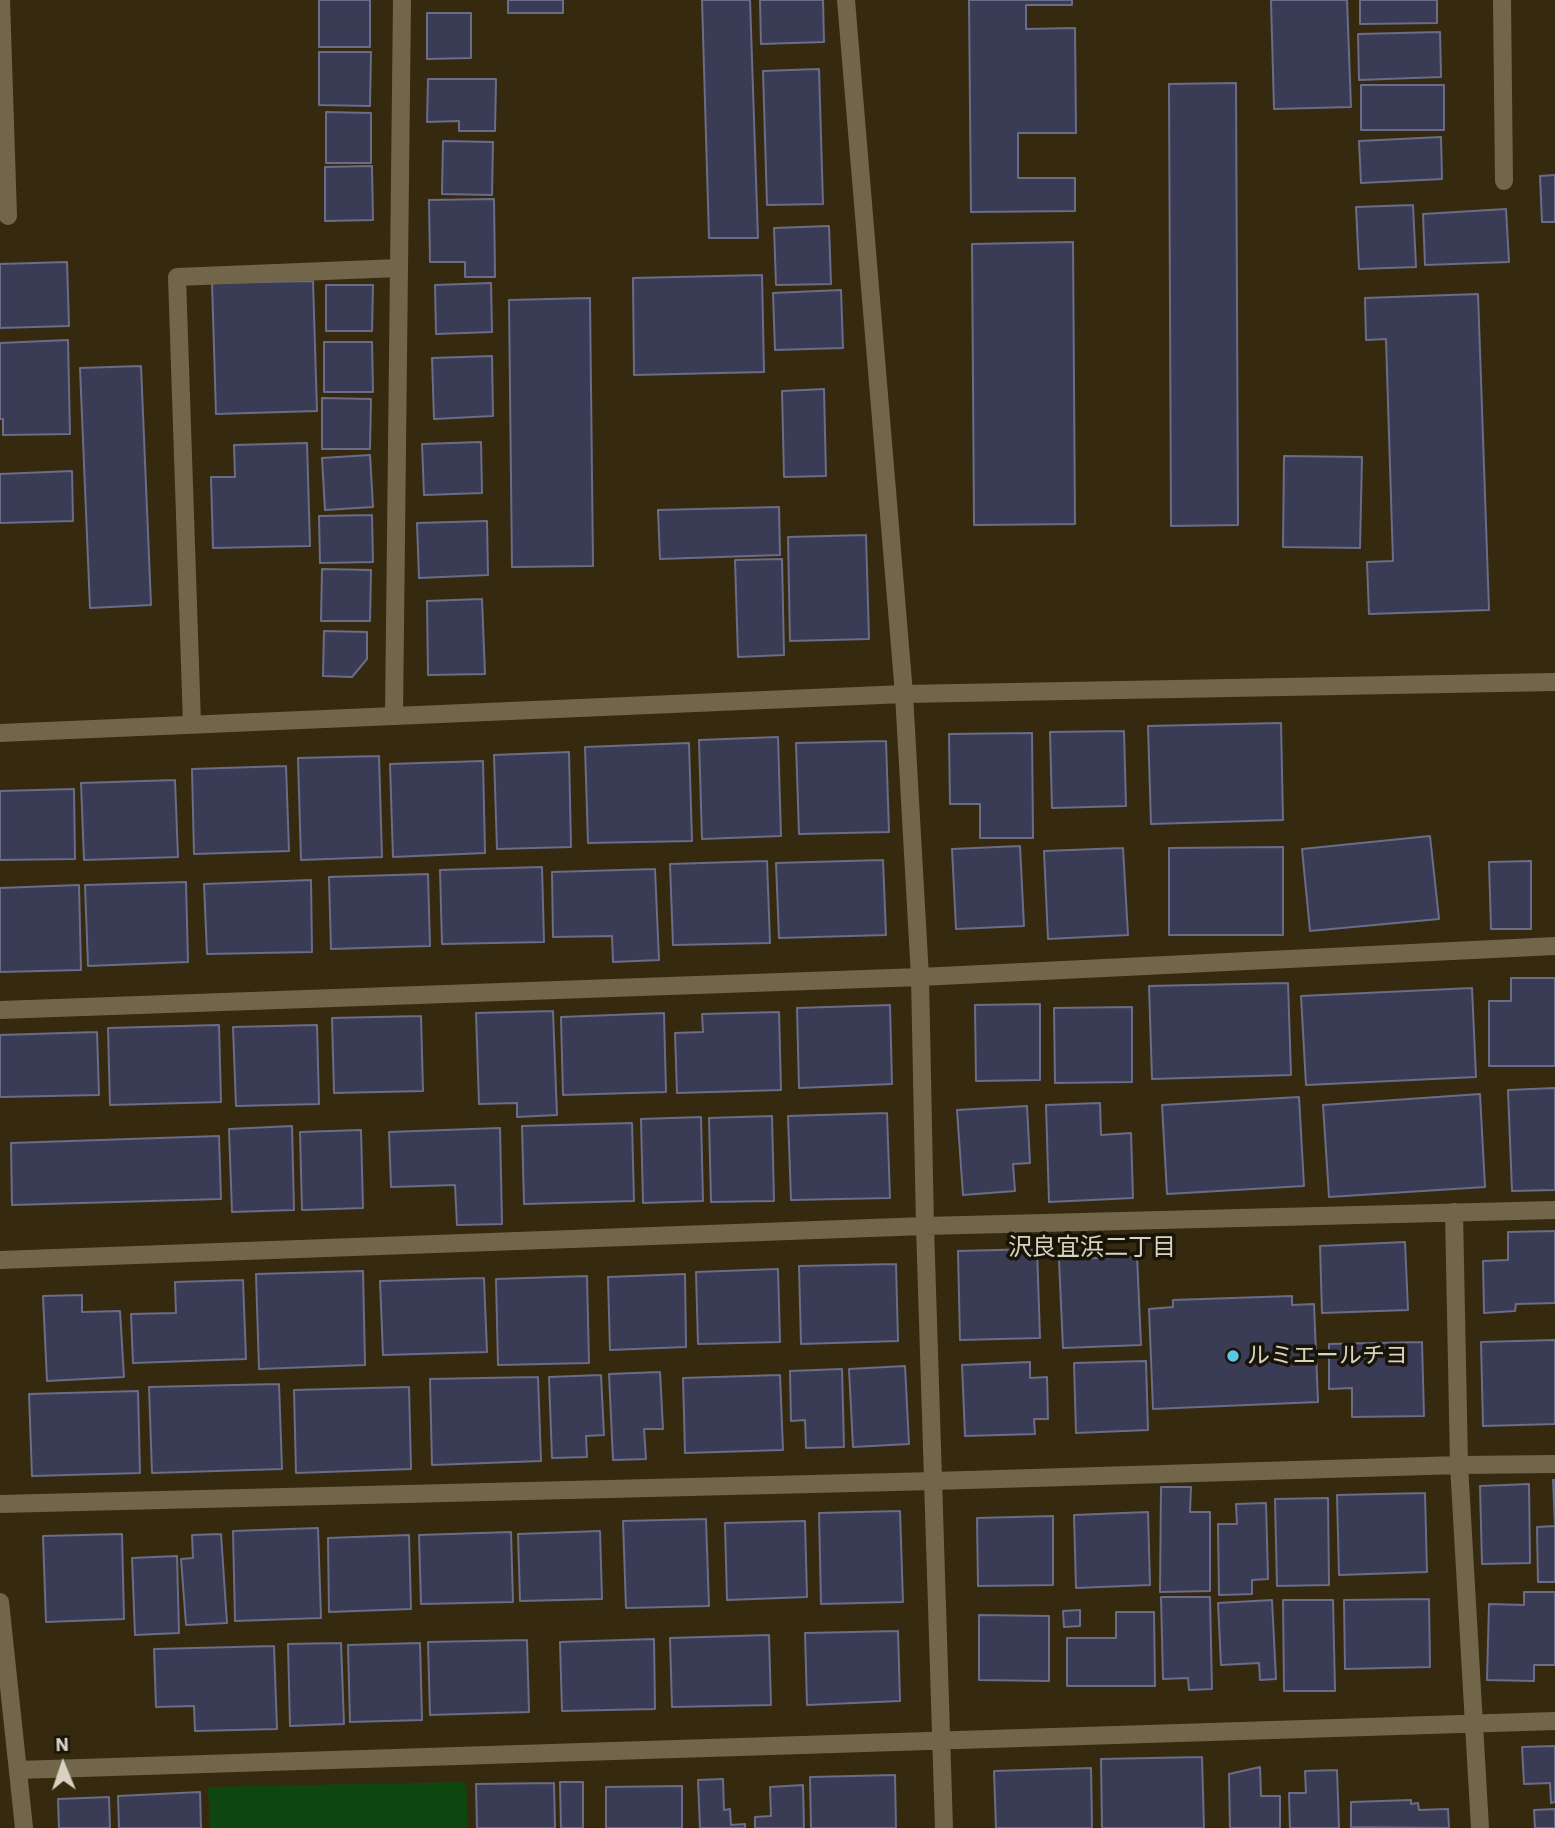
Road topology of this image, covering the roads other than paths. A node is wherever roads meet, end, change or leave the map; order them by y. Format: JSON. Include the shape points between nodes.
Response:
{"nodes":[{"id":1,"x":1,"y":0,"type":"edge"},
{"id":2,"x":401,"y":0,"type":"edge"},
{"id":3,"x":846,"y":0,"type":"edge"},
{"id":4,"x":1502,"y":0,"type":"edge"},
{"id":5,"x":1504,"y":181,"type":"dead end"},
{"id":6,"x":8,"y":216,"type":"dead end"},
{"id":7,"x":399,"y":268,"type":"junction"},
{"id":8,"x":1555,"y":682,"type":"edge"},
{"id":9,"x":904,"y":694,"type":"junction"},
{"id":10,"x":394,"y":715,"type":"junction"},
{"id":11,"x":192,"y":724,"type":"junction"},
{"id":12,"x":0,"y":733,"type":"edge"},
{"id":13,"x":1555,"y":946,"type":"edge"},
{"id":14,"x":920,"y":977,"type":"junction"},
{"id":15,"x":0,"y":1010,"type":"edge"},
{"id":16,"x":1555,"y":1210,"type":"edge"},
{"id":17,"x":1454,"y":1212,"type":"junction"},
{"id":18,"x":925,"y":1226,"type":"junction"},
{"id":19,"x":0,"y":1259,"type":"edge"},
{"id":20,"x":1555,"y":1464,"type":"edge"},
{"id":21,"x":1459,"y":1465,"type":"junction"},
{"id":22,"x":934,"y":1481,"type":"junction"},
{"id":23,"x":0,"y":1504,"type":"edge"},
{"id":24,"x":0,"y":1602,"type":"edge"},
{"id":25,"x":1555,"y":1721,"type":"edge"},
{"id":26,"x":1473,"y":1723,"type":"junction"},
{"id":27,"x":941,"y":1740,"type":"junction"},
{"id":28,"x":12,"y":1761,"type":"edge"},
{"id":29,"x":24,"y":1828,"type":"edge"},
{"id":30,"x":944,"y":1828,"type":"edge"},
{"id":31,"x":1480,"y":1828,"type":"edge"}],
"edges":[{"from":1,"to":6,"type":"street"},
{"from":2,"to":7,"type":"street"},
{"from":3,"to":9,"type":"street"},
{"from":4,"to":5,"type":"street"},
{"from":7,"to":10,"type":"street"},
{"from":7,"to":11,"type":"street","via":[[177,277]]},
{"from":8,"to":9,"type":"street"},
{"from":9,"to":10,"type":"street"},
{"from":9,"to":14,"type":"street"},
{"from":10,"to":11,"type":"street"},
{"from":11,"to":12,"type":"street"},
{"from":13,"to":14,"type":"street"},
{"from":14,"to":15,"type":"street"},
{"from":14,"to":18,"type":"street"},
{"from":16,"to":17,"type":"street"},
{"from":17,"to":18,"type":"street"},
{"from":17,"to":21,"type":"street"},
{"from":18,"to":19,"type":"street"},
{"from":18,"to":22,"type":"street"},
{"from":20,"to":21,"type":"street"},
{"from":21,"to":22,"type":"street"},
{"from":21,"to":26,"type":"street"},
{"from":22,"to":23,"type":"street"},
{"from":22,"to":27,"type":"street"},
{"from":24,"to":28,"type":"street"},
{"from":25,"to":26,"type":"street"},
{"from":26,"to":27,"type":"street"},
{"from":26,"to":31,"type":"street"},
{"from":27,"to":28,"type":"street"},
{"from":27,"to":30,"type":"street"},
{"from":28,"to":29,"type":"street"}]}
